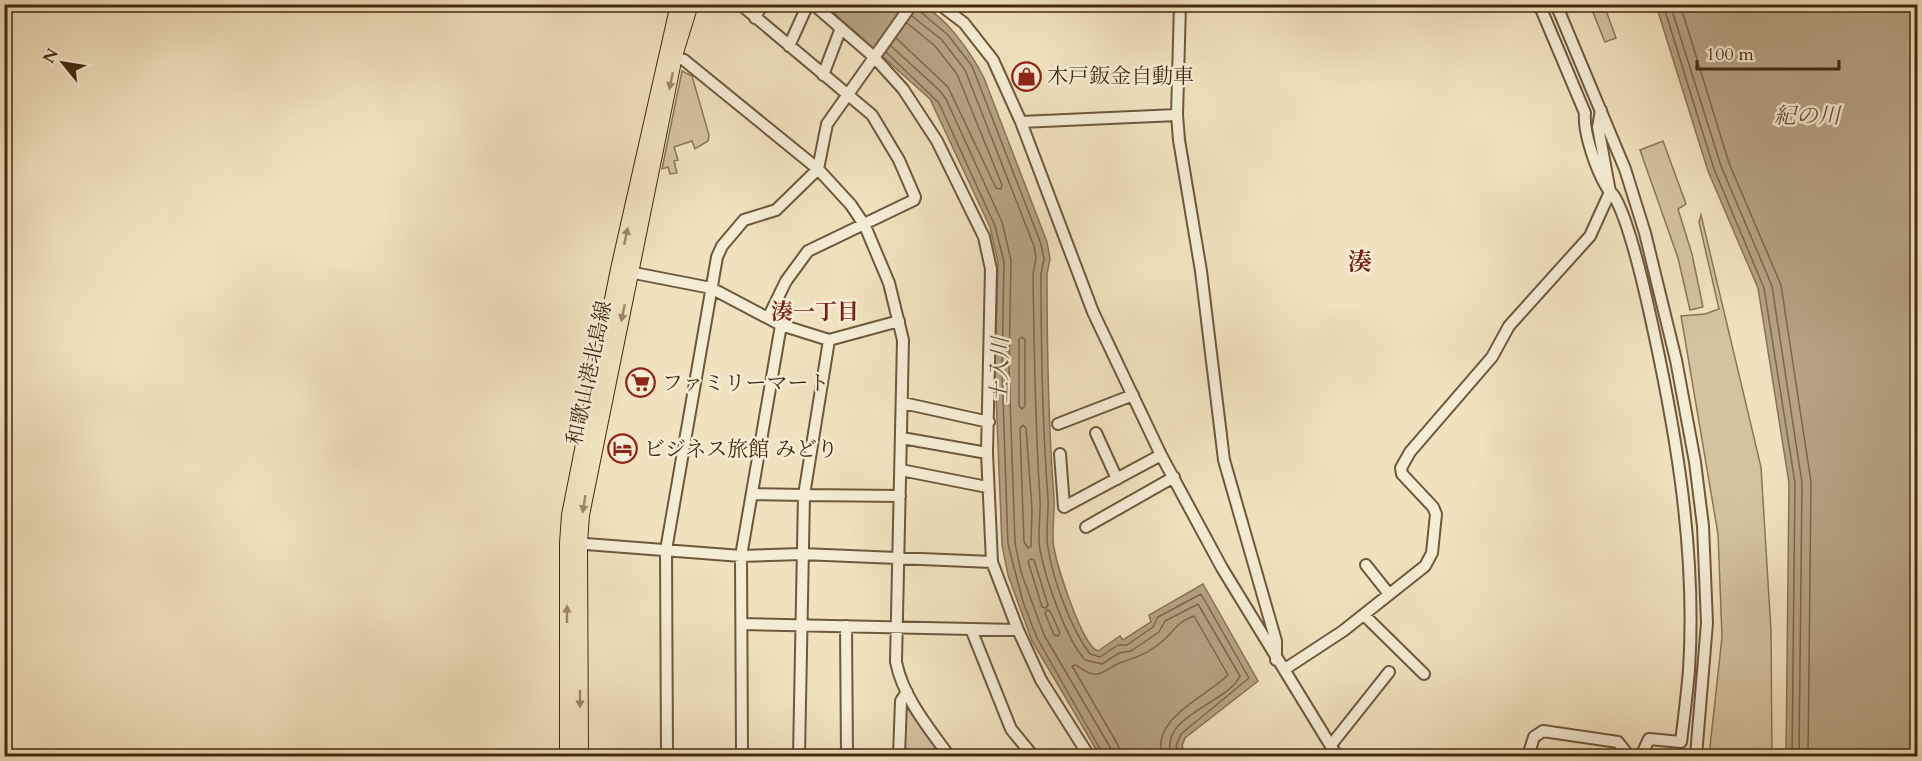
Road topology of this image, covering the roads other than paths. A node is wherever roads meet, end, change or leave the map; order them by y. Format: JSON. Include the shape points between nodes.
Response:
{"nodes":[{"id":1,"x":678,"y":4,"type":"edge"},
{"id":2,"x":691,"y":4,"type":"edge"},
{"id":3,"x":740,"y":4,"type":"edge"},
{"id":4,"x":762,"y":4,"type":"edge"},
{"id":5,"x":808,"y":4,"type":"edge"},
{"id":6,"x":813,"y":4,"type":"edge"},
{"id":7,"x":912,"y":4,"type":"edge"},
{"id":8,"x":939,"y":4,"type":"edge"},
{"id":9,"x":1180,"y":4,"type":"edge"},
{"id":10,"x":1539,"y":4,"type":"edge"},
{"id":11,"x":1556,"y":4,"type":"edge"},
{"id":12,"x":755,"y":18,"type":"junction"},
{"id":13,"x":841,"y":28,"type":"junction"},
{"id":14,"x":789,"y":46,"type":"junction"},
{"id":15,"x":670,"y":55,"type":"junction"},
{"id":16,"x":876,"y":55,"type":"junction"},
{"id":17,"x":823,"y":75,"type":"junction"},
{"id":18,"x":848,"y":96,"type":"junction"},
{"id":19,"x":1601,"y":110,"type":"junction"},
{"id":20,"x":1177,"y":115,"type":"junction"},
{"id":21,"x":1021,"y":122,"type":"junction"},
{"id":22,"x":818,"y":169,"type":"junction"},
{"id":23,"x":1611,"y":192,"type":"junction"},
{"id":24,"x":865,"y":226,"type":"junction"},
{"id":25,"x":625,"y":271,"type":"junction"},
{"id":26,"x":711,"y":288,"type":"junction"},
{"id":27,"x":768,"y":318,"type":"junction"},
{"id":28,"x":899,"y":321,"type":"junction"},
{"id":29,"x":781,"y":325,"type":"junction"},
{"id":30,"x":829,"y":340,"type":"junction"},
{"id":31,"x":1133,"y":395,"type":"junction"},
{"id":32,"x":903,"y":403,"type":"junction"},
{"id":33,"x":989,"y":422,"type":"junction"},
{"id":34,"x":1058,"y":424,"type":"dead end"},
{"id":35,"x":1096,"y":432,"type":"dead end"},
{"id":36,"x":902,"y":438,"type":"junction"},
{"id":37,"x":987,"y":453,"type":"junction"},
{"id":38,"x":1060,"y":454,"type":"dead end"},
{"id":39,"x":1161,"y":455,"type":"junction"},
{"id":40,"x":901,"y":470,"type":"junction"},
{"id":41,"x":1174,"y":477,"type":"junction"},
{"id":42,"x":1117,"y":479,"type":"junction"},
{"id":43,"x":987,"y":488,"type":"junction"},
{"id":44,"x":752,"y":494,"type":"junction"},
{"id":45,"x":804,"y":495,"type":"junction"},
{"id":46,"x":900,"y":496,"type":"junction"},
{"id":47,"x":1086,"y":527,"type":"dead end"},
{"id":48,"x":573,"y":543,"type":"junction"},
{"id":49,"x":666,"y":550,"type":"junction"},
{"id":50,"x":802,"y":554,"type":"junction"},
{"id":51,"x":741,"y":556,"type":"junction"},
{"id":52,"x":897,"y":557,"type":"junction"},
{"id":53,"x":992,"y":562,"type":"junction"},
{"id":54,"x":1366,"y":565,"type":"dead end"},
{"id":55,"x":1389,"y":594,"type":"junction"},
{"id":56,"x":1364,"y":615,"type":"junction"},
{"id":57,"x":742,"y":624,"type":"junction"},
{"id":58,"x":800,"y":625,"type":"junction"},
{"id":59,"x":846,"y":626,"type":"junction"},
{"id":60,"x":897,"y":627,"type":"junction"},
{"id":61,"x":971,"y":629,"type":"junction"},
{"id":62,"x":1018,"y":630,"type":"junction"},
{"id":63,"x":1280,"y":665,"type":"junction"},
{"id":64,"x":1389,"y":672,"type":"dead end"},
{"id":65,"x":1424,"y":674,"type":"dead end"},
{"id":66,"x":907,"y":692,"type":"junction"},
{"id":67,"x":1330,"y":745,"type":"junction"},
{"id":68,"x":567,"y":756,"type":"edge"},
{"id":69,"x":581,"y":756,"type":"edge"},
{"id":70,"x":668,"y":756,"type":"edge"},
{"id":71,"x":742,"y":756,"type":"edge"},
{"id":72,"x":799,"y":756,"type":"edge"},
{"id":73,"x":846,"y":756,"type":"edge"},
{"id":74,"x":899,"y":756,"type":"edge"},
{"id":75,"x":948,"y":756,"type":"edge"},
{"id":76,"x":1033,"y":756,"type":"edge"},
{"id":77,"x":1089,"y":756,"type":"edge"},
{"id":78,"x":1337,"y":756,"type":"edge"},
{"id":79,"x":1528,"y":756,"type":"edge"},
{"id":80,"x":1629,"y":756,"type":"edge"},
{"id":81,"x":1641,"y":756,"type":"edge"},
{"id":82,"x":1696,"y":756,"type":"edge"}],
"edges":[{"from":1,"to":15,"type":"main road","name":"和歌山港北島線"},
{"from":2,"to":15,"type":"main road","name":"和歌山港北島線"},
{"from":3,"to":12,"type":"street"},
{"from":4,"to":12,"type":"street"},
{"from":5,"to":14,"type":"street"},
{"from":6,"to":13,"type":"street"},
{"from":7,"to":16,"type":"street"},
{"from":8,"to":21,"type":"street","via":[[980,41],[993,60]]},
{"from":9,"to":20,"type":"street"},
{"from":10,"to":23,"type":"street","via":[[1585,113],[1583,126]]},
{"from":11,"to":19,"type":"street"},
{"from":12,"to":14,"type":"street"},
{"from":13,"to":16,"type":"street"},
{"from":13,"to":17,"type":"street"},
{"from":14,"to":17,"type":"street"},
{"from":15,"to":22,"type":"street"},
{"from":15,"to":25,"type":"main road","name":"和歌山港北島線"},
{"from":16,"to":18,"type":"street"},
{"from":16,"to":33,"type":"street","via":[[937,141],[984,237],[992,269]]},
{"from":17,"to":18,"type":"street"},
{"from":18,"to":22,"type":"street","via":[[827,124]]},
{"from":18,"to":24,"type":"street","via":[[872,115],[884,132],[915,197]]},
{"from":19,"to":23,"type":"street","via":[[1598,128]]},
{"from":19,"to":82,"type":"street","via":[[1645,232],[1676,360],[1695,462],[1703,526],[1707,623]]},
{"from":20,"to":21,"type":"street"},
{"from":20,"to":63,"type":"street","via":[[1224,460]]},
{"from":21,"to":31,"type":"street","via":[[1093,312]]},
{"from":22,"to":24,"type":"street"},
{"from":22,"to":26,"type":"street","via":[[776,210],[744,220],[720,251]]},
{"from":23,"to":55,"type":"street","via":[[1590,236],[1509,326],[1492,357],[1404,460],[1402,474],[1436,514],[1432,554],[1425,566]]},
{"from":23,"to":81,"type":"street","via":[[1647,300],[1680,473],[1687,541],[1689,669],[1681,742],[1650,739]]},
{"from":24,"to":27,"type":"street","via":[[808,251],[786,281]]},
{"from":24,"to":28,"type":"street","via":[[889,283]]},
{"from":25,"to":26,"type":"street"},
{"from":25,"to":48,"type":"main road","name":"和歌山港北島線"},
{"from":26,"to":27,"type":"street"},
{"from":26,"to":49,"type":"street"},
{"from":27,"to":29,"type":"street"},
{"from":28,"to":30,"type":"street"},
{"from":28,"to":32,"type":"street","via":[[903,340]]},
{"from":29,"to":30,"type":"street"},
{"from":29,"to":44,"type":"street"},
{"from":30,"to":45,"type":"street"},
{"from":31,"to":34,"type":"street"},
{"from":31,"to":39,"type":"street"},
{"from":32,"to":33,"type":"street"},
{"from":32,"to":36,"type":"street"},
{"from":33,"to":37,"type":"street"},
{"from":35,"to":42,"type":"street"},
{"from":36,"to":37,"type":"street"},
{"from":36,"to":40,"type":"street"},
{"from":37,"to":43,"type":"street"},
{"from":38,"to":42,"type":"street","via":[[1064,507]]},
{"from":39,"to":41,"type":"street"},
{"from":39,"to":42,"type":"street"},
{"from":40,"to":43,"type":"street"},
{"from":40,"to":46,"type":"street"},
{"from":41,"to":47,"type":"street"},
{"from":41,"to":63,"type":"street"},
{"from":43,"to":53,"type":"street"},
{"from":44,"to":45,"type":"street"},
{"from":44,"to":51,"type":"street"},
{"from":45,"to":46,"type":"street"},
{"from":45,"to":50,"type":"street"},
{"from":46,"to":52,"type":"street"},
{"from":48,"to":49,"type":"street"},
{"from":68,"to":48,"type":"main road","name":"和歌山港北島線","one_way":true},
{"from":48,"to":69,"type":"main road","name":"和歌山港北島線","one_way":true},
{"from":49,"to":51,"type":"street"},
{"from":49,"to":70,"type":"street"},
{"from":50,"to":51,"type":"street"},
{"from":50,"to":52,"type":"street"},
{"from":50,"to":58,"type":"street"},
{"from":51,"to":57,"type":"street"},
{"from":52,"to":53,"type":"street"},
{"from":52,"to":60,"type":"street"},
{"from":53,"to":62,"type":"street"},
{"from":54,"to":55,"type":"street"},
{"from":55,"to":56,"type":"street"},
{"from":56,"to":63,"type":"street"},
{"from":56,"to":65,"type":"street"},
{"from":57,"to":58,"type":"street"},
{"from":57,"to":71,"type":"street"},
{"from":58,"to":59,"type":"street"},
{"from":58,"to":72,"type":"street"},
{"from":59,"to":60,"type":"street"},
{"from":59,"to":73,"type":"street"},
{"from":60,"to":61,"type":"street"},
{"from":60,"to":66,"type":"street","via":[[898,675]]},
{"from":61,"to":62,"type":"street"},
{"from":61,"to":76,"type":"street","via":[[1011,729]]},
{"from":62,"to":77,"type":"street","via":[[1041,680]]},
{"from":63,"to":67,"type":"street"},
{"from":64,"to":67,"type":"street"},
{"from":66,"to":74,"type":"street","via":[[901,701]]},
{"from":66,"to":75,"type":"street"},
{"from":67,"to":78,"type":"street"},
{"from":79,"to":80,"type":"street","via":[[1534,737],[1543,731],[1618,742]]}]}
